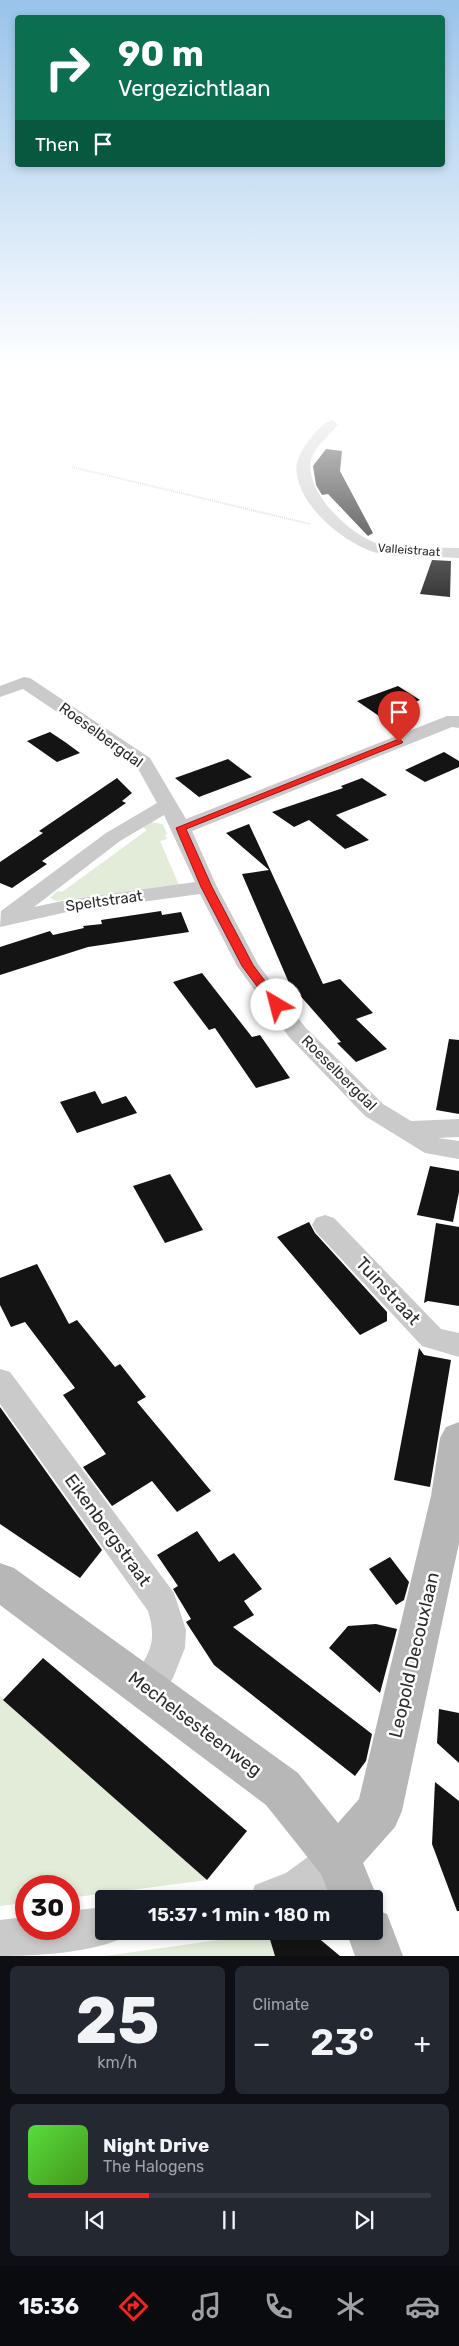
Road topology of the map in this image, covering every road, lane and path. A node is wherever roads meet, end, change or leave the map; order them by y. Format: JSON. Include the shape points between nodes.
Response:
{"nodes":[{"id":1,"x":307,"y":455,"type":"edge"},
{"id":2,"x":72,"y":467,"type":"dead end"},
{"id":3,"x":347,"y":534,"type":"junction"},
{"id":4,"x":459,"y":553,"type":"edge"},
{"id":5,"x":0,"y":692,"type":"edge"},
{"id":6,"x":459,"y":723,"type":"edge"},
{"id":7,"x":168,"y":804,"type":"junction"},
{"id":8,"x":181,"y":828,"type":"junction"},
{"id":9,"x":207,"y":887,"type":"junction"},
{"id":10,"x":1,"y":921,"type":"edge"},
{"id":11,"x":459,"y":1128,"type":"edge"},
{"id":12,"x":407,"y":1130,"type":"junction"},
{"id":13,"x":459,"y":1150,"type":"edge"},
{"id":14,"x":325,"y":1225,"type":"dead end"},
{"id":15,"x":459,"y":1346,"type":"edge"},
{"id":16,"x":0,"y":1381,"type":"edge"},
{"id":17,"x":459,"y":1438,"type":"edge"},
{"id":18,"x":454,"y":1497,"type":"edge"},
{"id":19,"x":0,"y":1581,"type":"edge"},
{"id":20,"x":147,"y":1688,"type":"junction"},
{"id":21,"x":337,"y":1858,"type":"junction"},
{"id":22,"x":293,"y":1890,"type":"edge"},
{"id":23,"x":351,"y":1890,"type":"edge"},
{"id":24,"x":95,"y":1927,"type":"edge"},
{"id":25,"x":0,"y":1940,"type":"edge"},
{"id":26,"x":373,"y":1940,"type":"edge"},
{"id":27,"x":379,"y":1956,"type":"edge"}],
"edges":[{"from":1,"to":3,"type":"street","name":"Valleistraat","via":[[304,476],[310,490]]},
{"from":2,"to":3,"type":"path"},
{"from":3,"to":4,"type":"street","name":"Valleistraat","via":[[376,549]]},
{"from":5,"to":7,"type":"street","name":"Roeselbergdal","via":[[24,682],[143,762]]},
{"from":6,"to":8,"type":"street","via":[[453,720]]},
{"from":7,"to":8,"type":"street","name":"Roeselbergdal"},
{"from":7,"to":10,"type":"street","name":"Speltstraat","via":[[113,837]]},
{"from":8,"to":9,"type":"street","name":"Roeselbergdal"},
{"from":9,"to":10,"type":"street","name":"Speltstraat","via":[[67,906]]},
{"from":9,"to":12,"type":"street","name":"Roeselbergdal","via":[[248,966],[297,1032],[374,1110]]},
{"from":11,"to":12,"type":"street"},
{"from":12,"to":13,"type":"street","name":"Roeselbergdal","via":[[434,1147]]},
{"from":14,"to":15,"type":"street","name":"Tuinstraat","via":[[432,1338]]},
{"from":16,"to":20,"type":"street","name":"Eikenbergstraat","via":[[162,1604],[171,1641],[167,1655]]},
{"from":17,"to":18,"type":"street","name":"Leopold Decouxlaan"},
{"from":18,"to":21,"type":"street","name":"Leopold Decouxlaan","via":[[379,1811]]},
{"from":19,"to":20,"type":"street","name":"Mechelsesteenweg"},
{"from":20,"to":21,"type":"street","name":"Mechelsesteenweg","via":[[282,1789]]},
{"from":21,"to":22,"type":"street"},
{"from":21,"to":23,"type":"street","name":"Mechelsesteenweg"},
{"from":24,"to":25,"type":"street"},
{"from":26,"to":27,"type":"street"}]}
